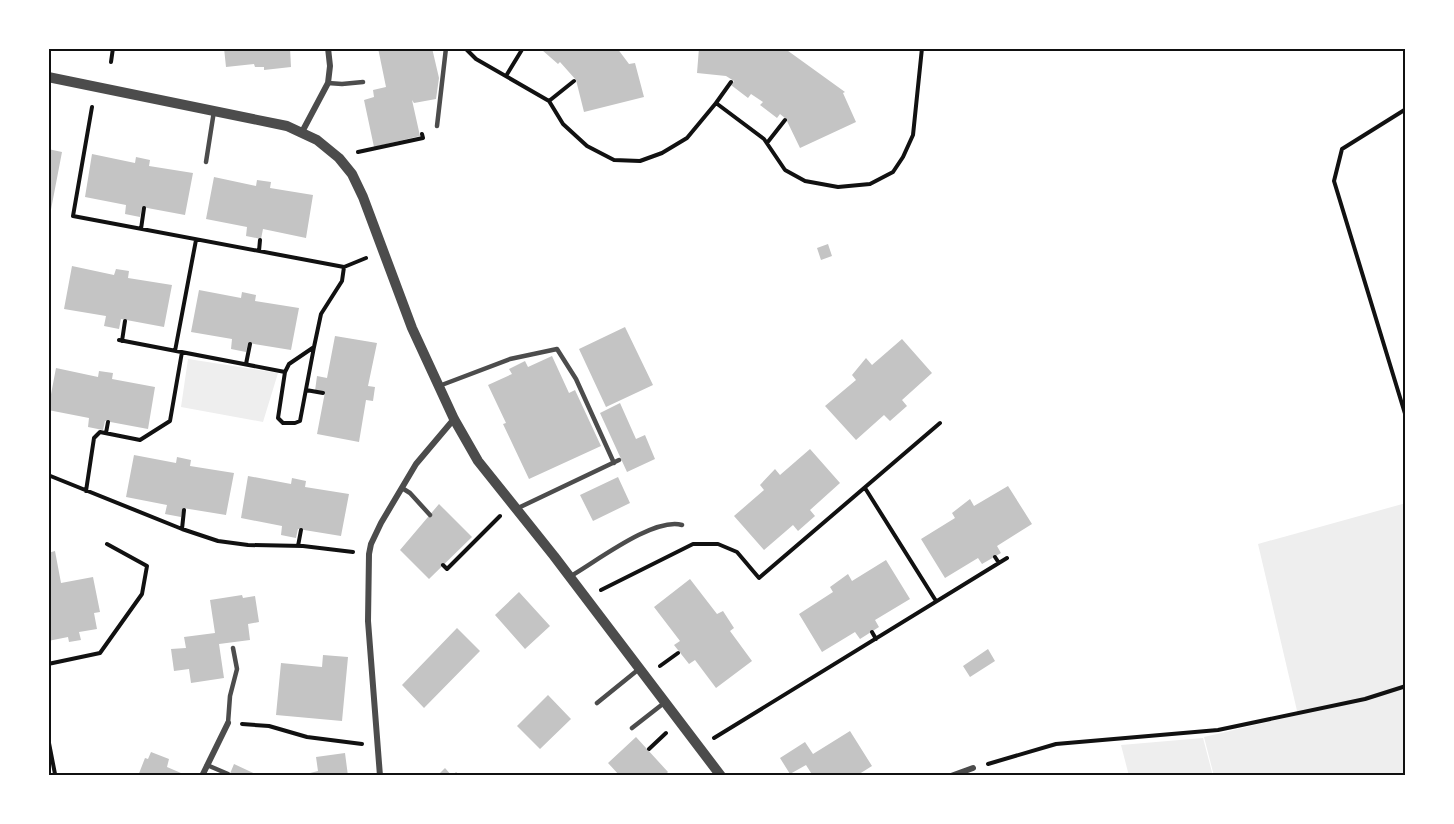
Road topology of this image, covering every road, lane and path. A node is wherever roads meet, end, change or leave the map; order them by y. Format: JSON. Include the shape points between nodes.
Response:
{"nodes":[{"id":1,"x":113,"y":48,"type":"edge"},
{"id":2,"x":328,"y":48,"type":"edge"},
{"id":3,"x":446,"y":48,"type":"edge"},
{"id":4,"x":465,"y":48,"type":"edge"},
{"id":5,"x":523,"y":48,"type":"edge"},
{"id":6,"x":922,"y":48,"type":"edge"},
{"id":7,"x":111,"y":62,"type":"dead end"},
{"id":8,"x":506,"y":76,"type":"junction"},
{"id":9,"x":48,"y":77,"type":"edge"},
{"id":10,"x":574,"y":81,"type":"dead end"},
{"id":11,"x":363,"y":82,"type":"dead end"},
{"id":12,"x":731,"y":82,"type":"dead end"},
{"id":13,"x":328,"y":83,"type":"junction"},
{"id":14,"x":549,"y":101,"type":"junction"},
{"id":15,"x":716,"y":103,"type":"junction"},
{"id":16,"x":92,"y":107,"type":"dead end"},
{"id":17,"x":1406,"y":110,"type":"edge"},
{"id":18,"x":214,"y":111,"type":"junction"},
{"id":19,"x":785,"y":120,"type":"dead end"},
{"id":20,"x":437,"y":126,"type":"dead end"},
{"id":21,"x":422,"y":129,"type":"dead end"},
{"id":22,"x":302,"y":132,"type":"junction"},
{"id":23,"x":767,"y":143,"type":"junction"},
{"id":24,"x":357,"y":152,"type":"dead end"},
{"id":25,"x":206,"y":162,"type":"dead end"},
{"id":26,"x":144,"y":208,"type":"dead end"},
{"id":27,"x":141,"y":229,"type":"junction"},
{"id":28,"x":196,"y":240,"type":"junction"},
{"id":29,"x":260,"y":240,"type":"dead end"},
{"id":30,"x":259,"y":251,"type":"junction"},
{"id":31,"x":384,"y":252,"type":"junction"},
{"id":32,"x":344,"y":267,"type":"junction"},
{"id":33,"x":125,"y":321,"type":"dead end"},
{"id":34,"x":250,"y":344,"type":"dead end"},
{"id":35,"x":314,"y":347,"type":"junction"},
{"id":36,"x":175,"y":351,"type":"junction"},
{"id":37,"x":182,"y":352,"type":"junction"},
{"id":38,"x":246,"y":364,"type":"junction"},
{"id":39,"x":285,"y":372,"type":"junction"},
{"id":40,"x":439,"y":386,"type":"junction"},
{"id":41,"x":306,"y":390,"type":"junction"},
{"id":42,"x":323,"y":393,"type":"dead end"},
{"id":43,"x":1406,"y":417,"type":"edge"},
{"id":44,"x":454,"y":419,"type":"junction"},
{"id":45,"x":108,"y":422,"type":"dead end"},
{"id":46,"x":940,"y":423,"type":"dead end"},
{"id":47,"x":106,"y":433,"type":"junction"},
{"id":48,"x":48,"y":475,"type":"edge"},
{"id":49,"x":402,"y":488,"type":"junction"},
{"id":50,"x":865,"y":488,"type":"junction"},
{"id":51,"x":86,"y":490,"type":"junction"},
{"id":52,"x":516,"y":509,"type":"junction"},
{"id":53,"x":184,"y":510,"type":"dead end"},
{"id":54,"x":430,"y":514,"type":"dead end"},
{"id":55,"x":500,"y":516,"type":"dead end"},
{"id":56,"x":682,"y":525,"type":"dead end"},
{"id":57,"x":182,"y":529,"type":"junction"},
{"id":58,"x":301,"y":530,"type":"dead end"},
{"id":59,"x":107,"y":544,"type":"dead end"},
{"id":60,"x":298,"y":546,"type":"junction"},
{"id":61,"x":369,"y":554,"type":"junction"},
{"id":62,"x":995,"y":557,"type":"dead end"},
{"id":63,"x":1007,"y":558,"type":"dead end"},
{"id":64,"x":999,"y":563,"type":"junction"},
{"id":65,"x":443,"y":565,"type":"dead end"},
{"id":66,"x":569,"y":577,"type":"junction"},
{"id":67,"x":585,"y":598,"type":"junction"},
{"id":68,"x":936,"y":601,"type":"junction"},
{"id":69,"x":872,"y":632,"type":"dead end"},
{"id":70,"x":876,"y":639,"type":"junction"},
{"id":71,"x":233,"y":648,"type":"dead end"},
{"id":72,"x":678,"y":653,"type":"dead end"},
{"id":73,"x":48,"y":664,"type":"edge"},
{"id":74,"x":657,"y":668,"type":"dead end"},
{"id":75,"x":639,"y":669,"type":"junction"},
{"id":76,"x":1406,"y":686,"type":"edge"},
{"id":77,"x":597,"y":703,"type":"dead end"},
{"id":78,"x":664,"y":703,"type":"junction"},
{"id":79,"x":228,"y":723,"type":"junction"},
{"id":80,"x":632,"y":728,"type":"dead end"},
{"id":81,"x":667,"y":733,"type":"dead end"},
{"id":82,"x":48,"y":738,"type":"edge"},
{"id":83,"x":377,"y":746,"type":"junction"},
{"id":84,"x":649,"y":749,"type":"dead end"},
{"id":85,"x":699,"y":749,"type":"junction"},
{"id":86,"x":207,"y":765,"type":"junction"},
{"id":87,"x":973,"y":768,"type":"joint"},
{"id":88,"x":55,"y":774,"type":"dead end"},
{"id":89,"x":228,"y":774,"type":"dead end"},
{"id":90,"x":202,"y":776,"type":"edge"},
{"id":91,"x":380,"y":776,"type":"edge"},
{"id":92,"x":721,"y":776,"type":"edge"},
{"id":93,"x":951,"y":776,"type":"edge"}],
"edges":[{"from":1,"to":7,"type":"path"},
{"from":2,"to":13,"type":"street"},
{"from":3,"to":20,"type":"lane"},
{"from":4,"to":8,"type":"path"},
{"from":5,"to":8,"type":"path"},
{"from":6,"to":23,"type":"path","via":[[913,135],[892,172],[870,184],[838,187],[805,181],[785,170]]},
{"from":8,"to":14,"type":"path"},
{"from":9,"to":18,"type":"street"},
{"from":10,"to":14,"type":"path"},
{"from":11,"to":13,"type":"lane"},
{"from":12,"to":15,"type":"path"},
{"from":13,"to":22,"type":"street"},
{"from":14,"to":15,"type":"path","via":[[563,124],[587,146],[614,160],[640,161],[687,138]]},
{"from":15,"to":23,"type":"path"},
{"from":16,"to":27,"type":"path","via":[[73,216]]},
{"from":17,"to":43,"type":"path","via":[[1342,149],[1334,181]]},
{"from":18,"to":22,"type":"street"},
{"from":18,"to":25,"type":"lane"},
{"from":19,"to":23,"type":"path"},
{"from":21,"to":24,"type":"path","via":[[423,138]]},
{"from":22,"to":31,"type":"street","via":[[330,150],[352,174]]},
{"from":26,"to":27,"type":"path"},
{"from":27,"to":28,"type":"path"},
{"from":28,"to":30,"type":"path"},
{"from":28,"to":36,"type":"path"},
{"from":29,"to":30,"type":"path"},
{"from":30,"to":32,"type":"path"},
{"from":31,"to":32,"type":"path"},
{"from":31,"to":40,"type":"street"},
{"from":32,"to":35,"type":"path","via":[[342,281],[321,314]]},
{"from":33,"to":36,"type":"path","via":[[121,341]]},
{"from":34,"to":38,"type":"path"},
{"from":35,"to":39,"type":"path","via":[[289,364]]},
{"from":35,"to":41,"type":"path"},
{"from":36,"to":37,"type":"path"},
{"from":37,"to":38,"type":"path"},
{"from":37,"to":47,"type":"path","via":[[170,421],[140,440]]},
{"from":38,"to":39,"type":"path"},
{"from":39,"to":41,"type":"path","via":[[278,418],[283,423],[300,421]]},
{"from":40,"to":44,"type":"street"},
{"from":40,"to":52,"type":"lane","via":[[510,359],[556,349],[576,379],[616,462]]},
{"from":41,"to":42,"type":"path"},
{"from":44,"to":49,"type":"street","via":[[424,452]]},
{"from":44,"to":52,"type":"street","via":[[478,461]]},
{"from":45,"to":47,"type":"path"},
{"from":46,"to":50,"type":"path"},
{"from":47,"to":51,"type":"path","via":[[100,432],[94,438]]},
{"from":48,"to":51,"type":"path"},
{"from":49,"to":54,"type":"lane"},
{"from":49,"to":61,"type":"street","via":[[381,523]]},
{"from":50,"to":67,"type":"path","via":[[759,578],[737,552],[718,544],[693,544]]},
{"from":50,"to":68,"type":"path"},
{"from":51,"to":57,"type":"path"},
{"from":52,"to":66,"type":"street"},
{"from":53,"to":57,"type":"path"},
{"from":55,"to":65,"type":"path","via":[[447,569]]},
{"from":56,"to":66,"type":"lane","via":[[662,525],[646,531]]},
{"from":57,"to":60,"type":"path","via":[[232,543]]},
{"from":58,"to":60,"type":"path"},
{"from":59,"to":73,"type":"path","via":[[147,566],[142,594],[100,653]]},
{"from":60,"to":61,"type":"path"},
{"from":61,"to":83,"type":"street","via":[[368,621]]},
{"from":62,"to":64,"type":"path"},
{"from":63,"to":64,"type":"path"},
{"from":64,"to":68,"type":"path"},
{"from":66,"to":67,"type":"street"},
{"from":67,"to":75,"type":"street"},
{"from":68,"to":70,"type":"path"},
{"from":69,"to":70,"type":"path"},
{"from":70,"to":85,"type":"path"},
{"from":71,"to":79,"type":"lane","via":[[237,669]]},
{"from":72,"to":74,"type":"path"},
{"from":75,"to":77,"type":"lane"},
{"from":75,"to":78,"type":"street"},
{"from":76,"to":87,"type":"path","via":[[1365,699],[1218,730],[1056,744]]},
{"from":78,"to":80,"type":"lane"},
{"from":78,"to":85,"type":"street"},
{"from":79,"to":83,"type":"path","via":[[269,726],[314,739]]},
{"from":79,"to":86,"type":"street"},
{"from":81,"to":84,"type":"path"},
{"from":82,"to":88,"type":"path"},
{"from":83,"to":91,"type":"street"},
{"from":85,"to":92,"type":"street"},
{"from":86,"to":89,"type":"lane"},
{"from":86,"to":90,"type":"street"},
{"from":87,"to":93,"type":"street"}]}
